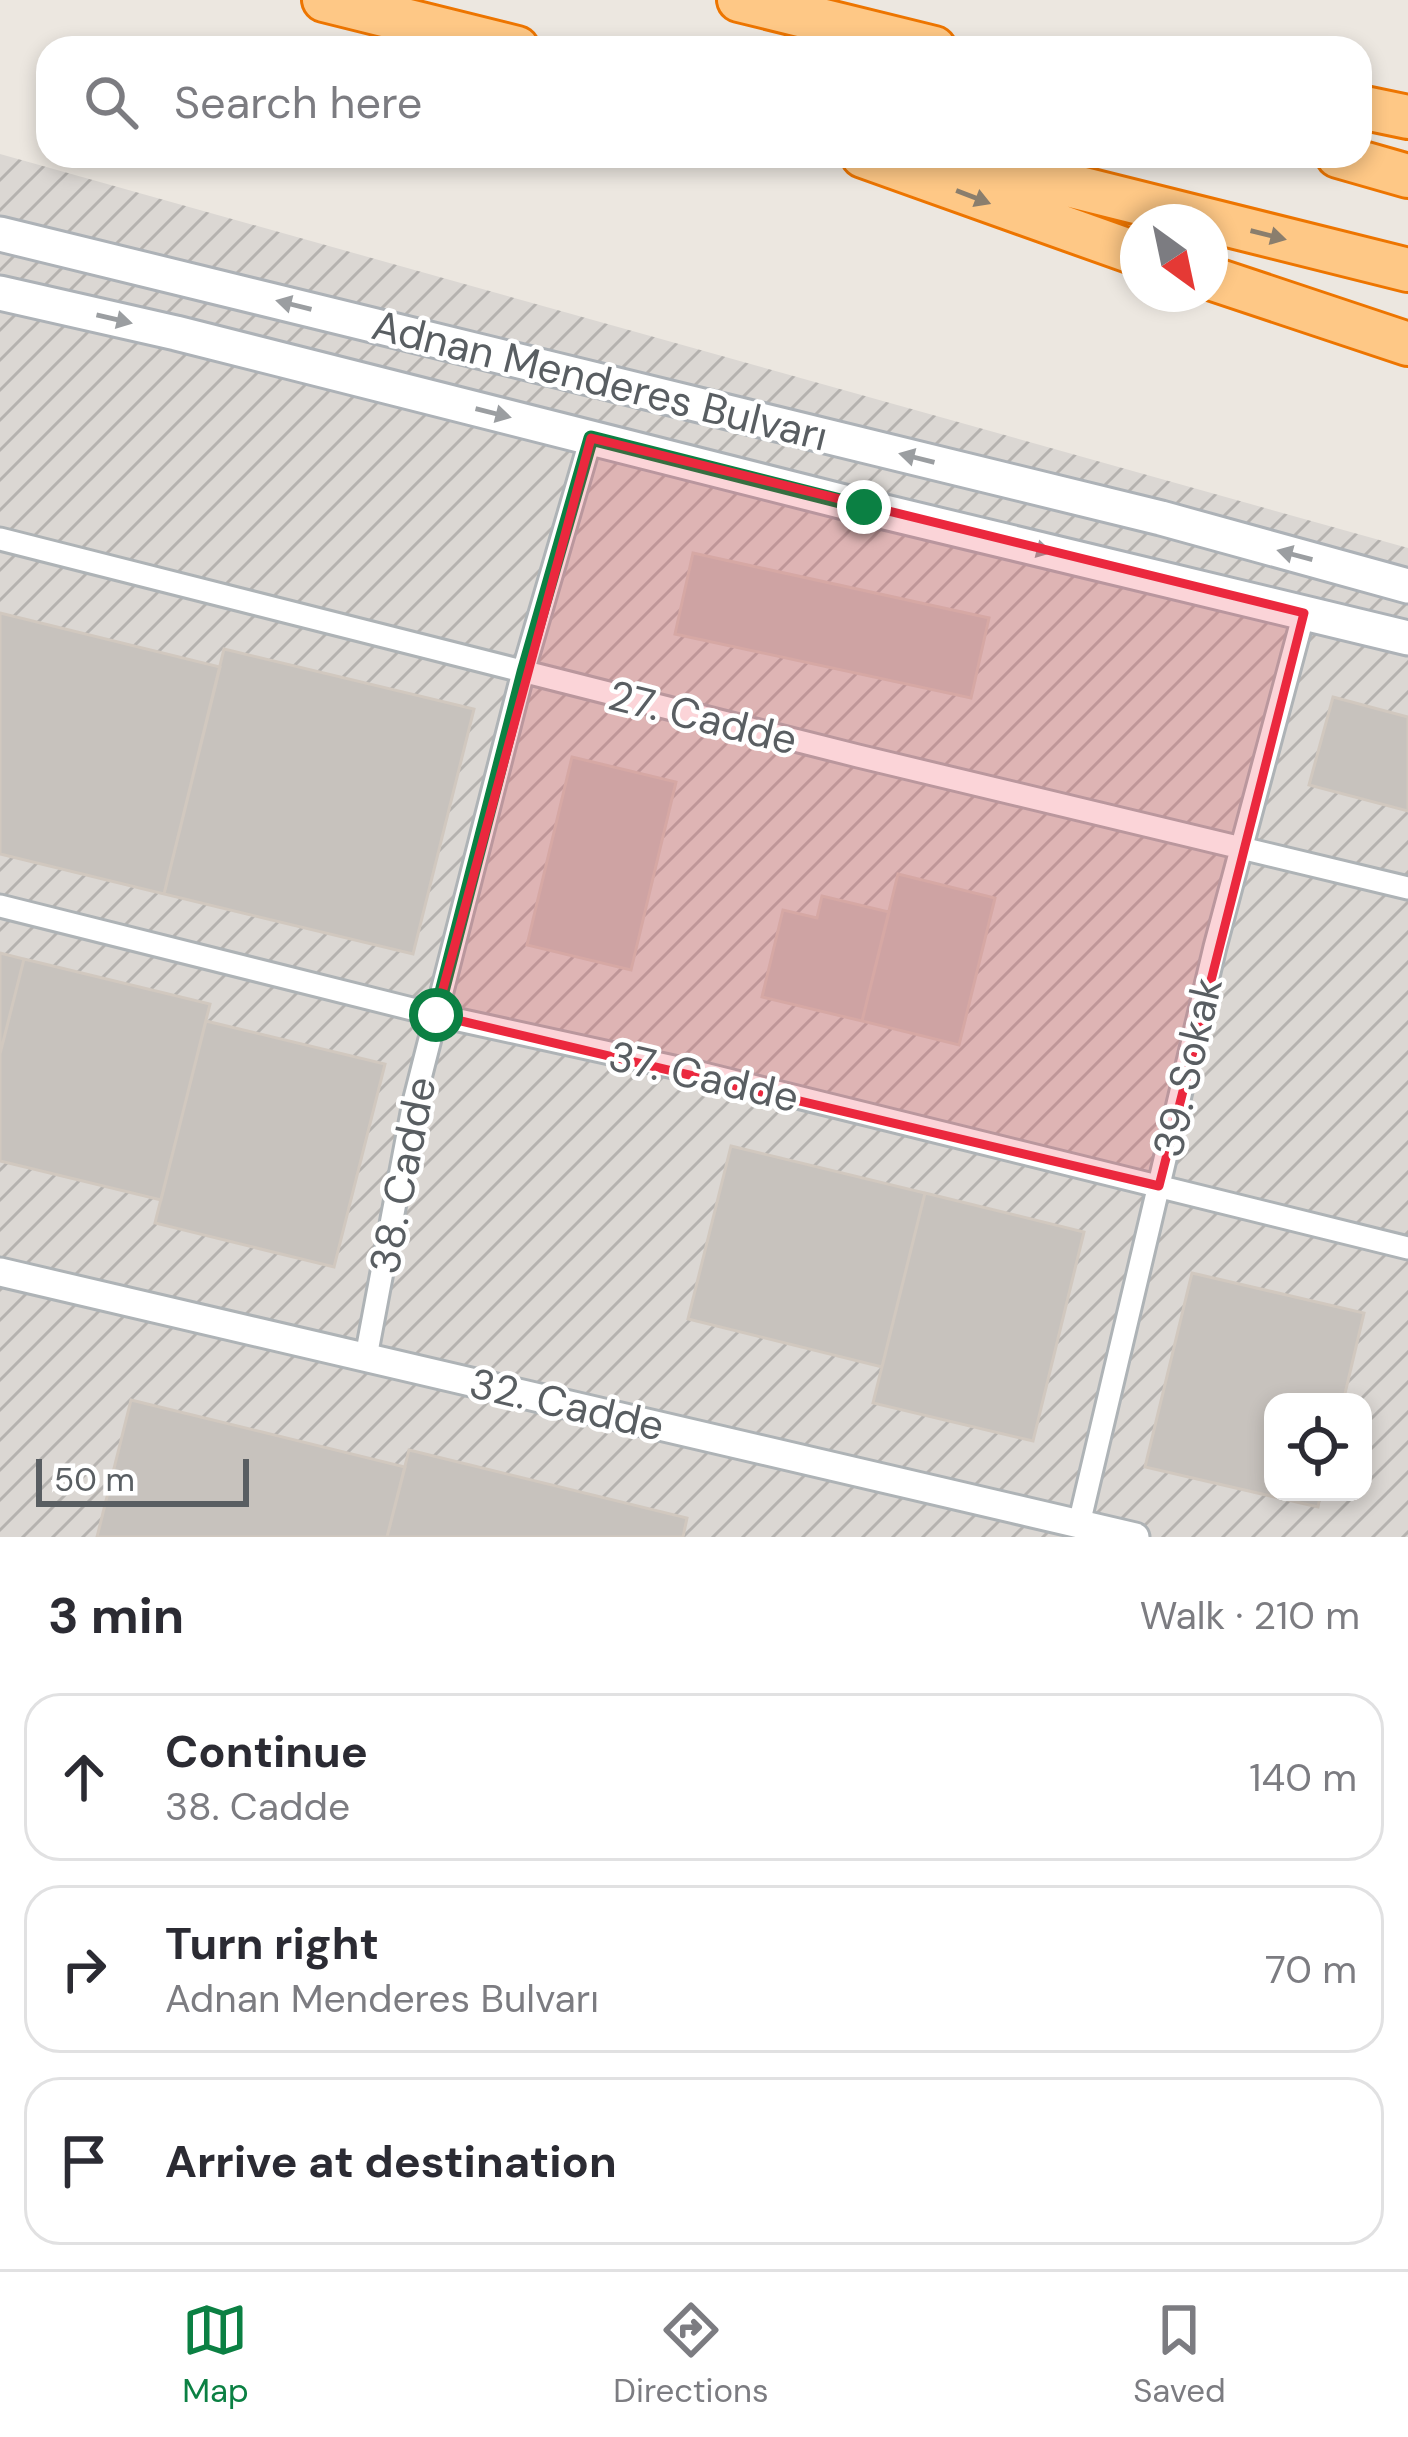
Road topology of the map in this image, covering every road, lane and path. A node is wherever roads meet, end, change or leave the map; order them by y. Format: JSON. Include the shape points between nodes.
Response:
{"nodes":[{"id":1,"x":324,"y":0,"type":"edge"},
{"id":2,"x":740,"y":0,"type":"edge"},
{"id":3,"x":469,"y":36,"type":"edge"},
{"id":4,"x":886,"y":36,"type":"edge"},
{"id":5,"x":1372,"y":110,"type":"edge"},
{"id":6,"x":1408,"y":117,"type":"edge"},
{"id":7,"x":1372,"y":166,"type":"edge"},
{"id":8,"x":897,"y":168,"type":"edge"},
{"id":9,"x":999,"y":168,"type":"edge"},
{"id":10,"x":1408,"y":176,"type":"edge"},
{"id":11,"x":0,"y":235,"type":"edge"},
{"id":12,"x":1120,"y":248,"type":"edge"},
{"id":13,"x":1408,"y":270,"type":"edge"},
{"id":14,"x":1228,"y":284,"type":"edge"},
{"id":15,"x":0,"y":293,"type":"edge"},
{"id":16,"x":1408,"y":344,"type":"edge"},
{"id":17,"x":591,"y":438,"type":"junction"},
{"id":18,"x":0,"y":538,"type":"edge"},
{"id":19,"x":1408,"y":586,"type":"edge"},
{"id":20,"x":1304,"y":613,"type":"junction"},
{"id":21,"x":1408,"y":638,"type":"edge"},
{"id":22,"x":524,"y":672,"type":"junction"},
{"id":23,"x":1242,"y":846,"type":"junction"},
{"id":24,"x":1408,"y":888,"type":"edge"},
{"id":25,"x":0,"y":906,"type":"edge"},
{"id":26,"x":436,"y":1015,"type":"junction"},
{"id":27,"x":1159,"y":1186,"type":"junction"},
{"id":28,"x":1408,"y":1248,"type":"edge"},
{"id":29,"x":0,"y":1272,"type":"edge"},
{"id":30,"x":366,"y":1357,"type":"junction"},
{"id":31,"x":1079,"y":1525,"type":"junction"},
{"id":32,"x":1135,"y":1537,"type":"edge"}],
"edges":[{"from":1,"to":3,"type":"highway"},
{"from":2,"to":4,"type":"highway"},
{"from":5,"to":6,"type":"highway"},
{"from":7,"to":10,"type":"highway"},
{"from":8,"to":12,"type":"highway","one_way":true},
{"from":9,"to":13,"type":"highway","one_way":true},
{"from":19,"to":11,"type":"main road","name":"Adnan Menderes Bulvarı","one_way":true,"via":[[1138,512]]},
{"from":14,"to":16,"type":"highway"},
{"from":15,"to":17,"type":"main road","name":"Adnan Menderes Bulvarı","one_way":true},
{"from":17,"to":20,"type":"main road","name":"Adnan Menderes Bulvarı","one_way":true},
{"from":17,"to":22,"type":"street","name":"38. Cadde"},
{"from":18,"to":22,"type":"street","name":"27. Cadde"},
{"from":20,"to":21,"type":"main road","name":"Adnan Menderes Bulvarı"},
{"from":20,"to":23,"type":"street","name":"39. Sokak"},
{"from":22,"to":23,"type":"street","name":"27. Cadde"},
{"from":22,"to":26,"type":"street","name":"38. Cadde"},
{"from":23,"to":24,"type":"street","name":"27. Cadde"},
{"from":23,"to":27,"type":"street","name":"39. Sokak"},
{"from":25,"to":26,"type":"street","name":"37. Cadde"},
{"from":26,"to":27,"type":"street","name":"37. Cadde"},
{"from":26,"to":30,"type":"street","name":"38. Cadde"},
{"from":27,"to":28,"type":"street","name":"37. Cadde"},
{"from":27,"to":31,"type":"street","name":"39. Sokak"},
{"from":29,"to":30,"type":"street","name":"32. Cadde"},
{"from":30,"to":31,"type":"street","name":"32. Cadde"},
{"from":31,"to":32,"type":"street","name":"32. Cadde"}]}
